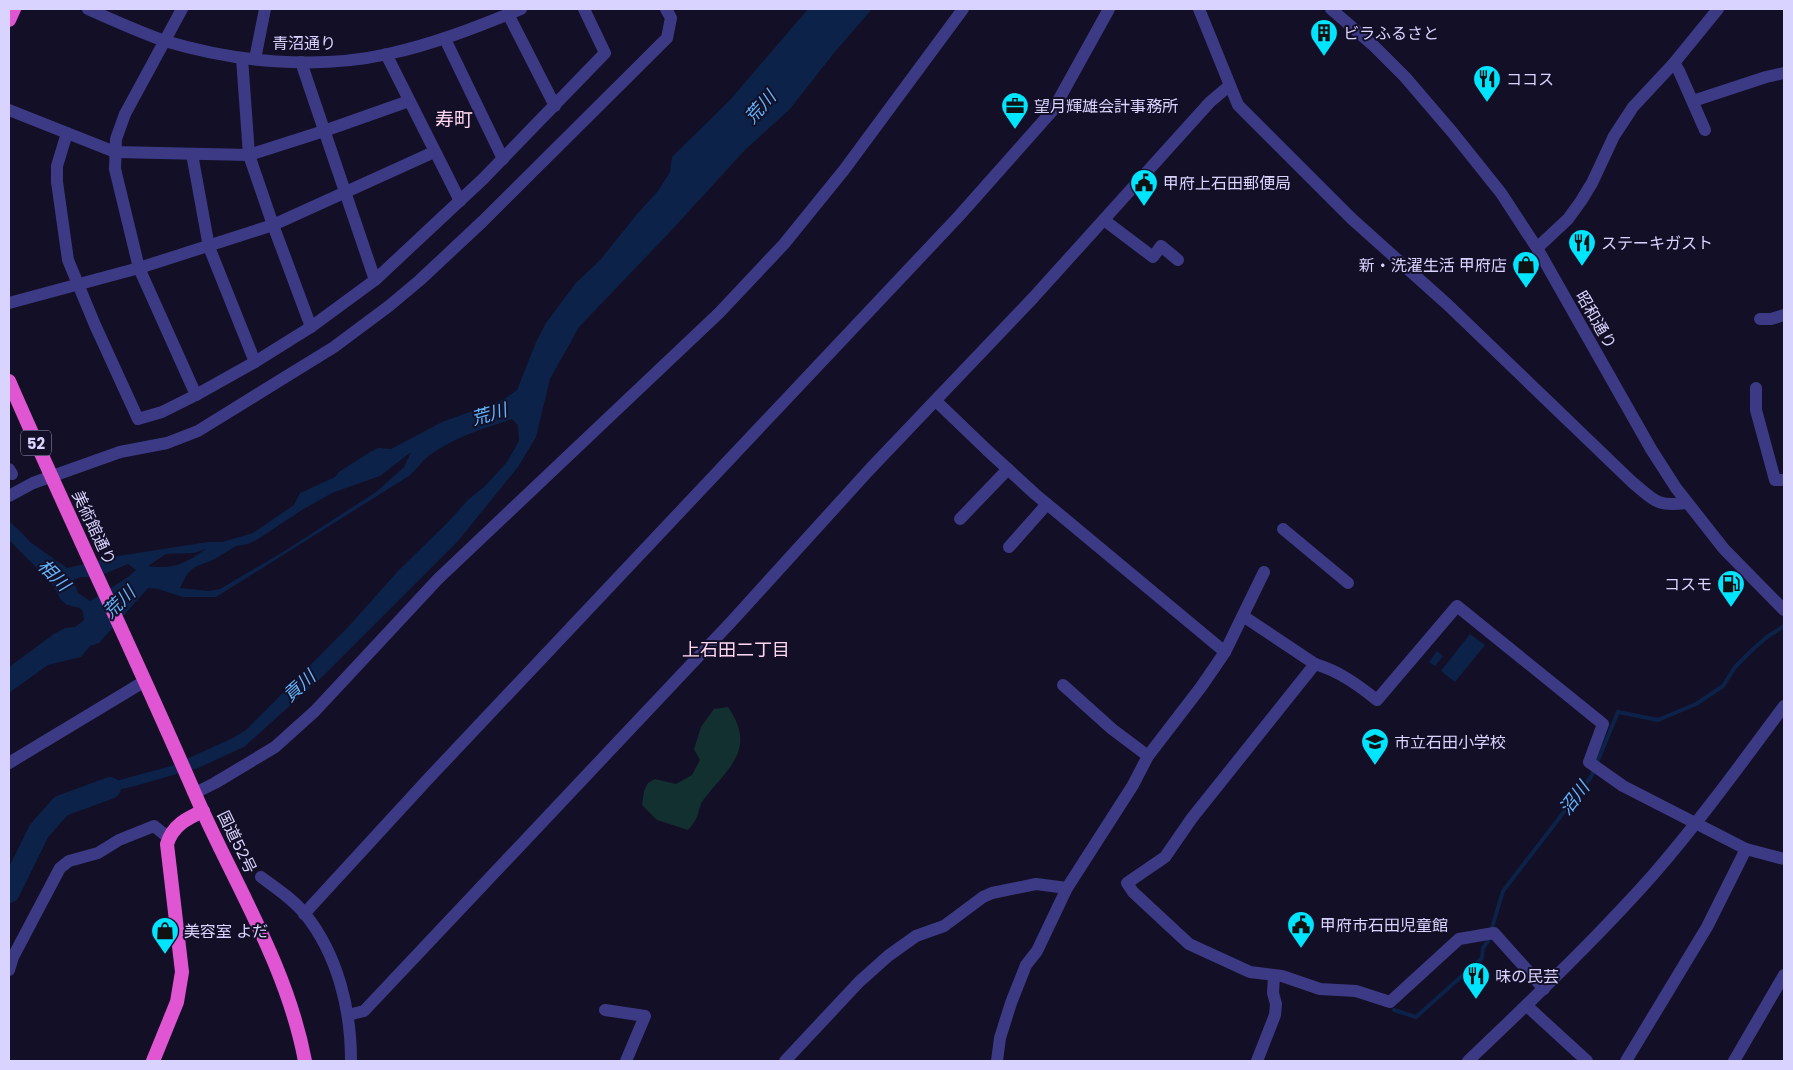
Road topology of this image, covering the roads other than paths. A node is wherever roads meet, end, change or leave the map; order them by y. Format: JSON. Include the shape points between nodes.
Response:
{"nodes":[{"id":1,"x":14,"y":9,"type":"edge"},
{"id":2,"x":88,"y":9,"type":"edge"},
{"id":3,"x":182,"y":9,"type":"edge"},
{"id":4,"x":265,"y":9,"type":"edge"},
{"id":5,"x":521,"y":9,"type":"edge"},
{"id":6,"x":584,"y":9,"type":"edge"},
{"id":7,"x":666,"y":9,"type":"edge"},
{"id":8,"x":963,"y":9,"type":"edge"},
{"id":9,"x":1109,"y":9,"type":"edge"},
{"id":10,"x":1199,"y":9,"type":"edge"},
{"id":11,"x":1331,"y":9,"type":"edge"},
{"id":12,"x":1718,"y":9,"type":"edge"},
{"id":13,"x":508,"y":14,"type":"junction"},
{"id":14,"x":9,"y":20,"type":"edge"},
{"id":15,"x":445,"y":39,"type":"junction"},
{"id":16,"x":166,"y":41,"type":"junction"},
{"id":17,"x":386,"y":54,"type":"junction"},
{"id":18,"x":249,"y":58,"type":"junction"},
{"id":19,"x":301,"y":62,"type":"junction"},
{"id":20,"x":1674,"y":63,"type":"junction"},
{"id":21,"x":1784,"y":74,"type":"edge"},
{"id":22,"x":1229,"y":86,"type":"junction"},
{"id":23,"x":1693,"y":100,"type":"junction"},
{"id":24,"x":409,"y":101,"type":"junction"},
{"id":25,"x":555,"y":106,"type":"junction"},
{"id":26,"x":9,"y":110,"type":"edge"},
{"id":27,"x":1705,"y":130,"type":"dead end"},
{"id":28,"x":324,"y":131,"type":"junction"},
{"id":29,"x":67,"y":133,"type":"junction"},
{"id":30,"x":115,"y":152,"type":"junction"},
{"id":31,"x":434,"y":152,"type":"junction"},
{"id":32,"x":192,"y":154,"type":"junction"},
{"id":33,"x":248,"y":155,"type":"junction"},
{"id":34,"x":503,"y":159,"type":"junction"},
{"id":35,"x":345,"y":193,"type":"junction"},
{"id":36,"x":460,"y":201,"type":"junction"},
{"id":37,"x":1104,"y":220,"type":"junction"},
{"id":38,"x":273,"y":225,"type":"junction"},
{"id":39,"x":209,"y":247,"type":"junction"},
{"id":40,"x":1537,"y":248,"type":"junction"},
{"id":41,"x":1178,"y":260,"type":"dead end"},
{"id":42,"x":139,"y":268,"type":"junction"},
{"id":43,"x":375,"y":280,"type":"junction"},
{"id":44,"x":77,"y":284,"type":"junction"},
{"id":45,"x":9,"y":303,"type":"edge"},
{"id":46,"x":1784,"y":315,"type":"edge"},
{"id":47,"x":1760,"y":319,"type":"dead end"},
{"id":48,"x":311,"y":327,"type":"junction"},
{"id":49,"x":255,"y":362,"type":"junction"},
{"id":50,"x":9,"y":381,"type":"edge"},
{"id":51,"x":1756,"y":388,"type":"dead end"},
{"id":52,"x":196,"y":395,"type":"junction"},
{"id":53,"x":936,"y":401,"type":"junction"},
{"id":54,"x":1008,"y":469,"type":"junction"},
{"id":55,"x":51,"y":477,"type":"junction"},
{"id":56,"x":1784,"y":480,"type":"edge"},
{"id":57,"x":9,"y":496,"type":"edge"},
{"id":58,"x":1686,"y":503,"type":"junction"},
{"id":59,"x":1047,"y":504,"type":"junction"},
{"id":60,"x":960,"y":519,"type":"dead end"},
{"id":61,"x":1283,"y":529,"type":"dead end"},
{"id":62,"x":1009,"y":547,"type":"dead end"},
{"id":63,"x":1264,"y":572,"type":"dead end"},
{"id":64,"x":1348,"y":583,"type":"dead end"},
{"id":65,"x":1784,"y":610,"type":"edge"},
{"id":66,"x":1243,"y":616,"type":"junction"},
{"id":67,"x":1225,"y":652,"type":"junction"},
{"id":68,"x":1315,"y":664,"type":"junction"},
{"id":69,"x":143,"y":676,"type":"junction"},
{"id":70,"x":1063,"y":685,"type":"dead end"},
{"id":71,"x":1784,"y":706,"type":"edge"},
{"id":72,"x":1148,"y":756,"type":"junction"},
{"id":73,"x":9,"y":763,"type":"edge"},
{"id":74,"x":193,"y":790,"type":"junction"},
{"id":75,"x":203,"y":811,"type":"junction"},
{"id":76,"x":1696,"y":824,"type":"junction"},
{"id":77,"x":169,"y":838,"type":"junction"},
{"id":78,"x":1746,"y":849,"type":"junction"},
{"id":79,"x":1784,"y":860,"type":"edge"},
{"id":80,"x":261,"y":877,"type":"dead end"},
{"id":81,"x":1067,"y":888,"type":"junction"},
{"id":82,"x":304,"y":914,"type":"junction"},
{"id":83,"x":9,"y":970,"type":"edge"},
{"id":84,"x":1784,"y":975,"type":"edge"},
{"id":85,"x":1274,"y":976,"type":"junction"},
{"id":86,"x":1544,"y":989,"type":"junction"},
{"id":87,"x":1526,"y":1006,"type":"junction"},
{"id":88,"x":605,"y":1010,"type":"dead end"},
{"id":89,"x":348,"y":1015,"type":"junction"},
{"id":90,"x":153,"y":1061,"type":"edge"},
{"id":91,"x":305,"y":1061,"type":"edge"},
{"id":92,"x":351,"y":1061,"type":"edge"},
{"id":93,"x":626,"y":1061,"type":"edge"},
{"id":94,"x":785,"y":1061,"type":"edge"},
{"id":95,"x":997,"y":1061,"type":"edge"},
{"id":96,"x":1257,"y":1061,"type":"edge"},
{"id":97,"x":1468,"y":1061,"type":"edge"},
{"id":98,"x":1587,"y":1061,"type":"edge"},
{"id":99,"x":1626,"y":1061,"type":"edge"},
{"id":100,"x":1734,"y":1061,"type":"edge"}],
"edges":[{"from":1,"to":14,"type":"highway"},
{"from":2,"to":16,"type":"street","name":"青沼通り"},
{"from":3,"to":16,"type":"street"},
{"from":4,"to":18,"type":"street"},
{"from":5,"to":13,"type":"street","name":"青沼通り"},
{"from":6,"to":25,"type":"street","via":[[605,53]]},
{"from":7,"to":55,"type":"street","via":[[671,18],[667,38],[482,221],[389,306],[334,347],[198,431],[167,443],[120,452]]},
{"from":8,"to":74,"type":"street","via":[[844,170],[784,244],[719,314],[438,579],[315,711],[276,747],[215,783]]},
{"from":9,"to":82,"type":"street","via":[[1053,110],[970,204]]},
{"from":10,"to":22,"type":"street"},
{"from":11,"to":40,"type":"street","name":"昭和通り","via":[[1405,77],[1501,193]]},
{"from":12,"to":20,"type":"street"},
{"from":13,"to":15,"type":"street","name":"青沼通り"},
{"from":13,"to":25,"type":"street"},
{"from":15,"to":17,"type":"street","name":"青沼通り"},
{"from":15,"to":34,"type":"street"},
{"from":16,"to":18,"type":"street","name":"青沼通り"},
{"from":16,"to":30,"type":"street","via":[[125,114]]},
{"from":17,"to":19,"type":"street","name":"青沼通り","via":[[340,61]]},
{"from":17,"to":24,"type":"street"},
{"from":18,"to":19,"type":"street","name":"青沼通り"},
{"from":18,"to":33,"type":"street"},
{"from":19,"to":28,"type":"street"},
{"from":20,"to":23,"type":"street"},
{"from":20,"to":40,"type":"street","via":[[1624,120],[1592,183],[1568,219]]},
{"from":21,"to":23,"type":"street"},
{"from":22,"to":37,"type":"street","via":[[1210,102]]},
{"from":22,"to":58,"type":"street","via":[[1238,105],[1352,219],[1632,482],[1655,502],[1667,505]]},
{"from":23,"to":27,"type":"street"},
{"from":24,"to":28,"type":"street"},
{"from":24,"to":31,"type":"street"},
{"from":25,"to":34,"type":"street"},
{"from":26,"to":29,"type":"street"},
{"from":28,"to":33,"type":"street"},
{"from":28,"to":35,"type":"street"},
{"from":29,"to":30,"type":"street"},
{"from":29,"to":44,"type":"street","via":[[57,166],[57,182],[68,260]]},
{"from":30,"to":32,"type":"street"},
{"from":30,"to":42,"type":"street","via":[[115,169]]},
{"from":31,"to":35,"type":"street"},
{"from":31,"to":36,"type":"street"},
{"from":32,"to":33,"type":"street"},
{"from":32,"to":39,"type":"street"},
{"from":33,"to":38,"type":"street"},
{"from":34,"to":36,"type":"street"},
{"from":35,"to":38,"type":"street"},
{"from":35,"to":43,"type":"street"},
{"from":36,"to":43,"type":"street"},
{"from":37,"to":41,"type":"street","via":[[1153,257],[1161,246]]},
{"from":37,"to":53,"type":"street"},
{"from":38,"to":39,"type":"street"},
{"from":38,"to":48,"type":"street"},
{"from":39,"to":42,"type":"street"},
{"from":39,"to":49,"type":"street"},
{"from":40,"to":58,"type":"street","name":"昭和通り","via":[[1651,449]]},
{"from":42,"to":44,"type":"street"},
{"from":42,"to":52,"type":"street"},
{"from":43,"to":48,"type":"street"},
{"from":44,"to":45,"type":"street"},
{"from":44,"to":52,"type":"street","via":[[138,419],[162,412]]},
{"from":46,"to":47,"type":"street"},
{"from":48,"to":49,"type":"street"},
{"from":49,"to":52,"type":"street"},
{"from":50,"to":55,"type":"highway","name":"美術館通り","number":"52"},
{"from":51,"to":56,"type":"street","via":[[1756,410],[1775,480]]},
{"from":53,"to":54,"type":"street"},
{"from":53,"to":89,"type":"street","via":[[364,1011]]},
{"from":54,"to":59,"type":"street"},
{"from":54,"to":60,"type":"street"},
{"from":55,"to":57,"type":"street"},
{"from":55,"to":69,"type":"highway","name":"美術館通り","number":"52"},
{"from":58,"to":65,"type":"street","name":"昭和通り","via":[[1724,549]]},
{"from":59,"to":62,"type":"street"},
{"from":59,"to":67,"type":"street"},
{"from":61,"to":64,"type":"street"},
{"from":63,"to":66,"type":"street"},
{"from":66,"to":67,"type":"street"},
{"from":66,"to":68,"type":"street"},
{"from":67,"to":72,"type":"street"},
{"from":68,"to":76,"type":"street","via":[[1355,682],[1377,700],[1457,606],[1604,724],[1589,762],[1623,786]]},
{"from":68,"to":85,"type":"street","via":[[1164,857],[1127,883],[1190,944],[1250,972]]},
{"from":69,"to":73,"type":"street"},
{"from":69,"to":74,"type":"highway","name":"美術館通り","number":"52"},
{"from":70,"to":72,"type":"street"},
{"from":71,"to":76,"type":"street"},
{"from":72,"to":81,"type":"street"},
{"from":74,"to":75,"type":"highway","number":"52"},
{"from":75,"to":77,"type":"highway","name":"国道52号","via":[[182,821]]},
{"from":75,"to":91,"type":"highway","name":"国道52号","number":"52","via":[[272,956],[289,999]]},
{"from":76,"to":78,"type":"street"},
{"from":76,"to":86,"type":"street","via":[[1593,940]]},
{"from":77,"to":83,"type":"street","via":[[154,826],[98,852],[69,861],[60,868]]},
{"from":77,"to":90,"type":"highway","via":[[167,853],[182,972],[177,1002]]},
{"from":78,"to":79,"type":"street"},
{"from":78,"to":99,"type":"street","via":[[1706,927]]},
{"from":80,"to":82,"type":"street"},
{"from":81,"to":94,"type":"street","via":[[1036,884],[992,894],[944,926],[916,936],[859,982]]},
{"from":81,"to":95,"type":"street","via":[[1037,950],[1026,964],[1000,1038]]},
{"from":82,"to":89,"type":"street","via":[[320,937],[337,973]]},
{"from":84,"to":100,"type":"street"},
{"from":85,"to":86,"type":"street","via":[[1320,989],[1356,991],[1390,1002],[1459,939],[1494,933]]},
{"from":85,"to":96,"type":"street","via":[[1275,1015]]},
{"from":86,"to":87,"type":"street"},
{"from":87,"to":97,"type":"street"},
{"from":87,"to":98,"type":"street"},
{"from":88,"to":93,"type":"street","via":[[645,1016]]},
{"from":89,"to":92,"type":"street"}]}
